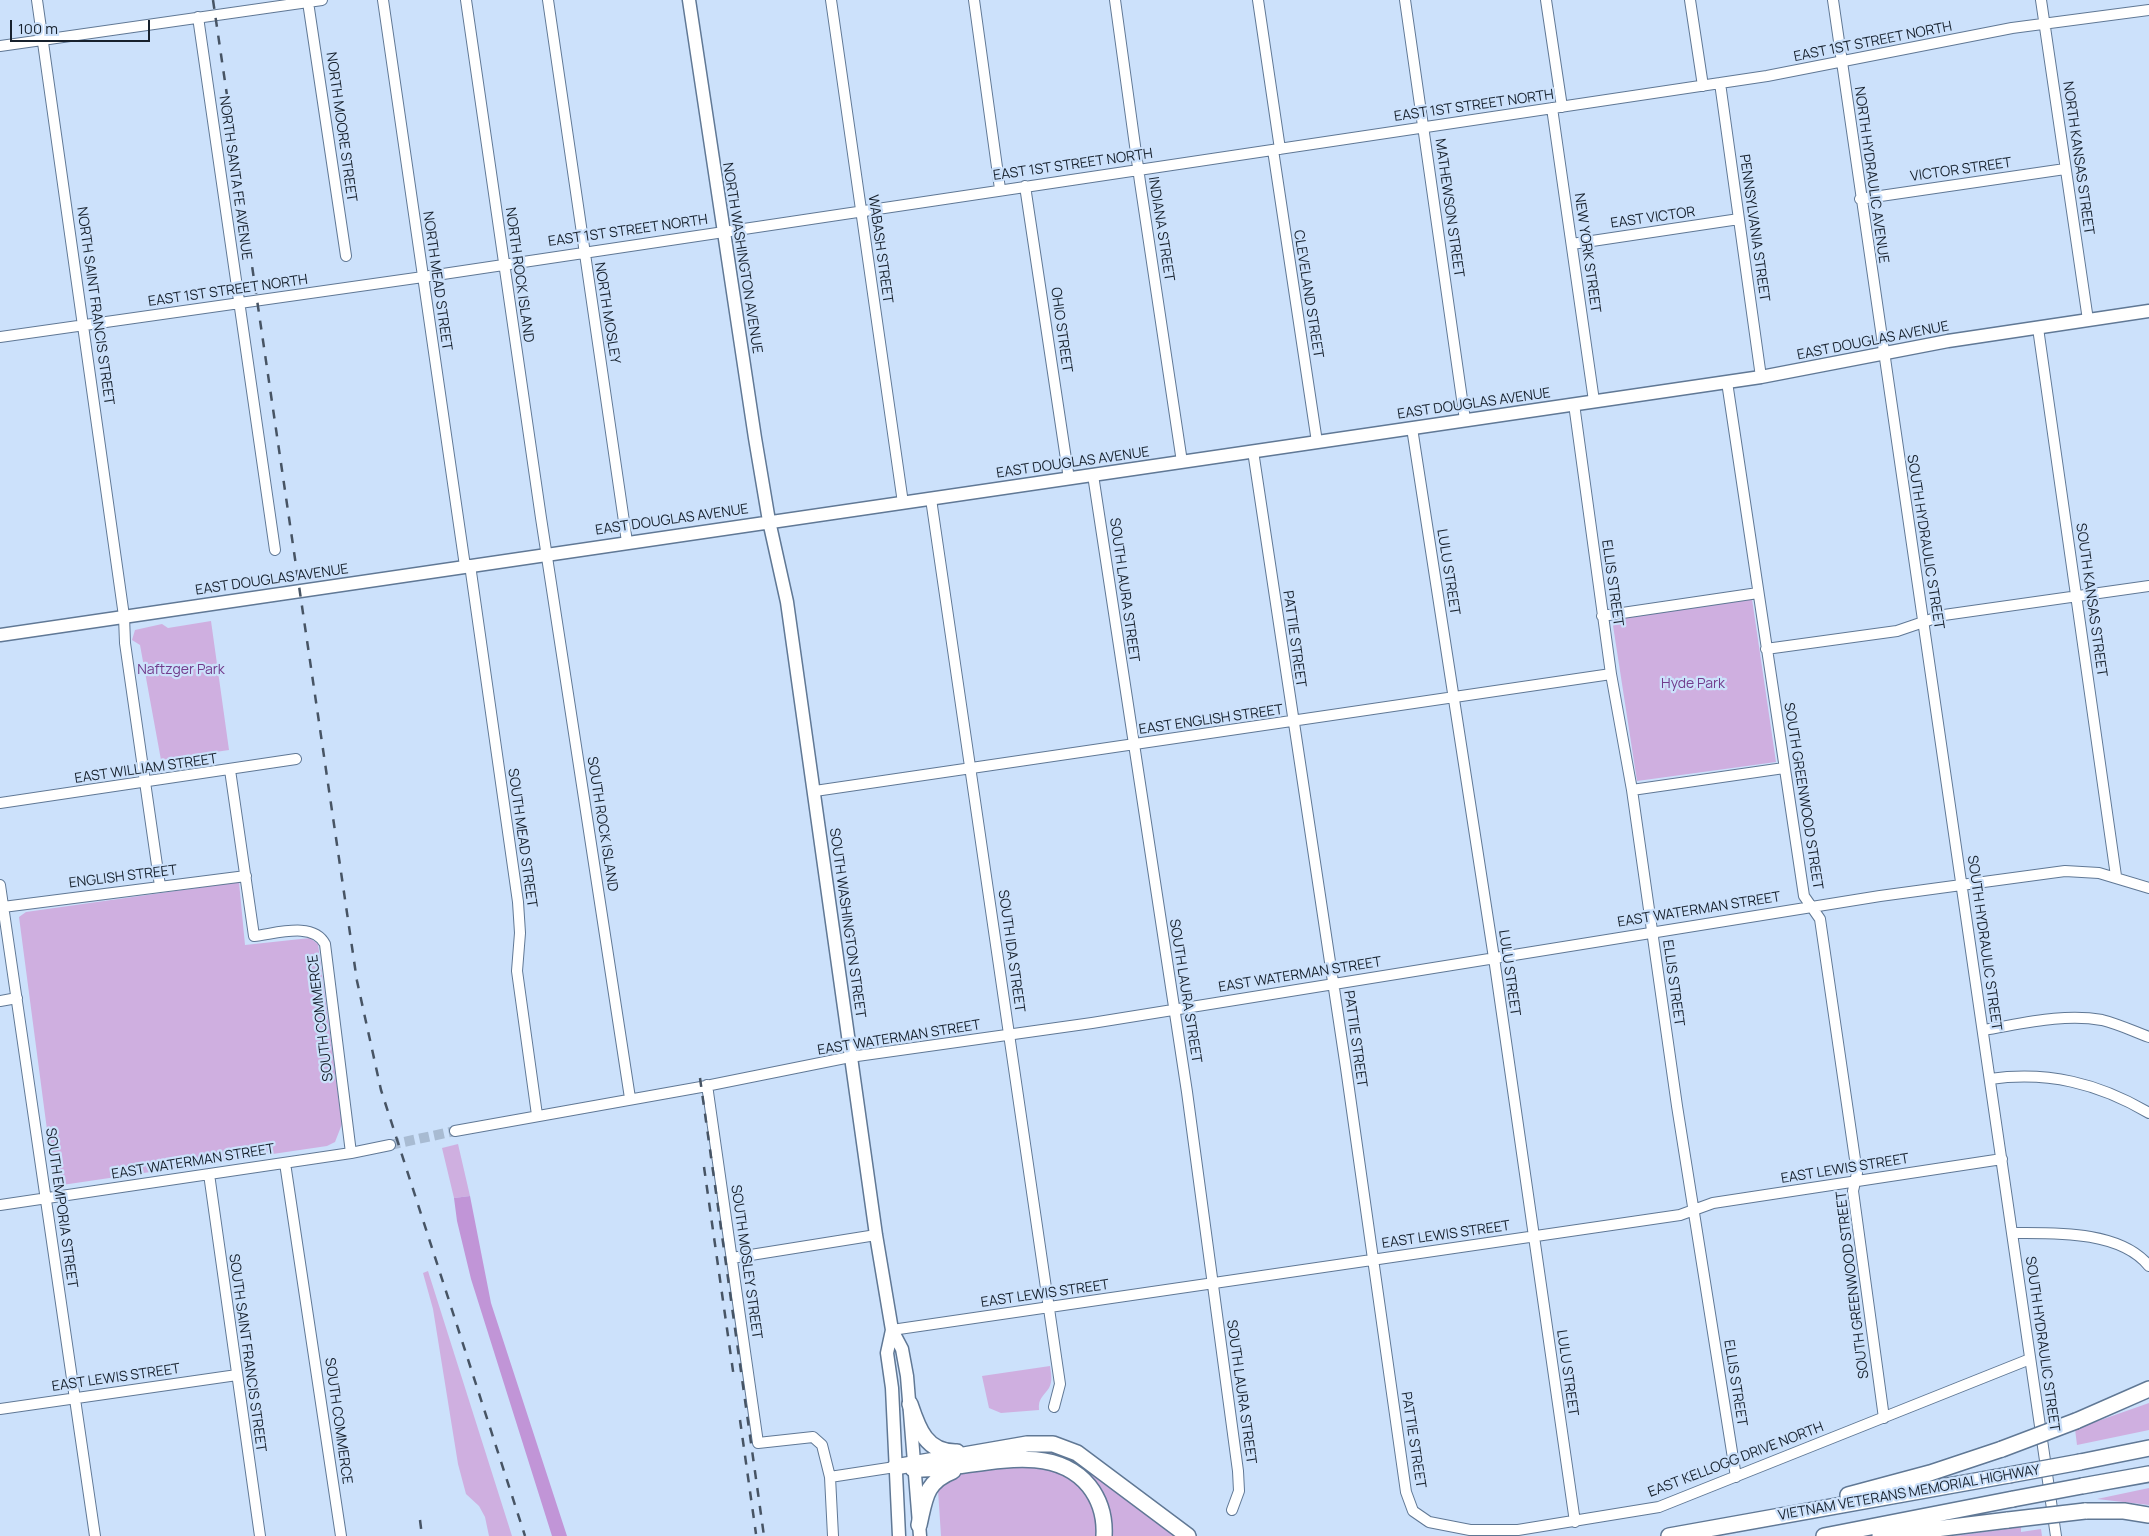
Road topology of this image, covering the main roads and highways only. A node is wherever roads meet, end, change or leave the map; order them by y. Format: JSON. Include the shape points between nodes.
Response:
{"nodes":[{"id":1,"x":689,"y":0,"type":"edge"},
{"id":2,"x":2149,"y":311,"type":"edge"},
{"id":3,"x":769,"y":521,"type":"junction"},
{"id":4,"x":0,"y":634,"type":"edge"},
{"id":5,"x":892,"y":1330,"type":"junction"},
{"id":6,"x":2149,"y":1389,"type":"edge"},
{"id":7,"x":910,"y":1404,"type":"junction"},
{"id":8,"x":2149,"y":1448,"type":"edge"},
{"id":9,"x":996,"y":1449,"type":"junction"},
{"id":10,"x":914,"y":1466,"type":"junction"},
{"id":11,"x":966,"y":1466,"type":"junction"},
{"id":12,"x":894,"y":1467,"type":"junction"},
{"id":13,"x":2149,"y":1474,"type":"edge"},
{"id":14,"x":2149,"y":1515,"type":"edge"},
{"id":15,"x":919,"y":1530,"type":"edge"},
{"id":16,"x":1698,"y":1531,"type":"junction"},
{"id":17,"x":899,"y":1536,"type":"edge"},
{"id":18,"x":1104,"y":1536,"type":"edge"},
{"id":19,"x":1188,"y":1536,"type":"edge"},
{"id":20,"x":1669,"y":1536,"type":"edge"},
{"id":21,"x":1824,"y":1536,"type":"edge"},
{"id":22,"x":1880,"y":1536,"type":"edge"}],
"edges":[{"from":1,"to":3,"type":"main road","name":"NORTH WASHINGTON AVENUE"},
{"from":2,"to":3,"type":"main road","name":"EAST DOUGLAS AVENUE","via":[[1761,377]]},
{"from":3,"to":4,"type":"main road","name":"EAST DOUGLAS AVENUE"},
{"from":3,"to":5,"type":"main road","name":"SOUTH WASHINGTON STREET","via":[[787,602],[850,1057]]},
{"from":5,"to":7,"type":"main road","name":"SOUTH WASHINGTON STREET","via":[[902,1349]]},
{"from":5,"to":12,"type":"main road","name":"SOUTH WASHINGTON STREET","via":[[887,1353],[892,1388]]},
{"from":6,"to":16,"type":"highway","bridge":true,"via":[[2002,1449],[1899,1483]]},
{"from":7,"to":9,"type":"highway","via":[[920,1432],[937,1448],[954,1453]]},
{"from":7,"to":10,"type":"main road","name":"SOUTH WASHINGTON STREET"},
{"from":8,"to":16,"type":"highway","name":"VIETNAM VETERANS MEMORIAL HIGHWAY","bridge":true},
{"from":9,"to":10,"type":"highway"},
{"from":9,"to":19,"type":"highway","via":[[1053,1444],[1077,1453]]},
{"from":10,"to":11,"type":"highway","via":[[936,1470]]},
{"from":10,"to":12,"type":"highway"},
{"from":10,"to":15,"type":"main road","name":"SOUTH WASHINGTON STREET"},
{"from":11,"to":15,"type":"highway","via":[[942,1476],[928,1489]]},
{"from":11,"to":18,"type":"highway","via":[[1041,1459],[1070,1469],[1082,1478],[1099,1502],[1105,1525]]},
{"from":12,"to":17,"type":"main road","name":"SOUTH WASHINGTON STREET"},
{"from":13,"to":21,"type":"highway","name":"VIETNAM VETERANS MEMORIAL HIGHWAY","bridge":true},
{"from":14,"to":22,"type":"highway","bridge":true,"via":[[2085,1511]]},
{"from":16,"to":20,"type":"highway","name":"VIETNAM VETERANS MEMORIAL HIGHWAY"}]}
